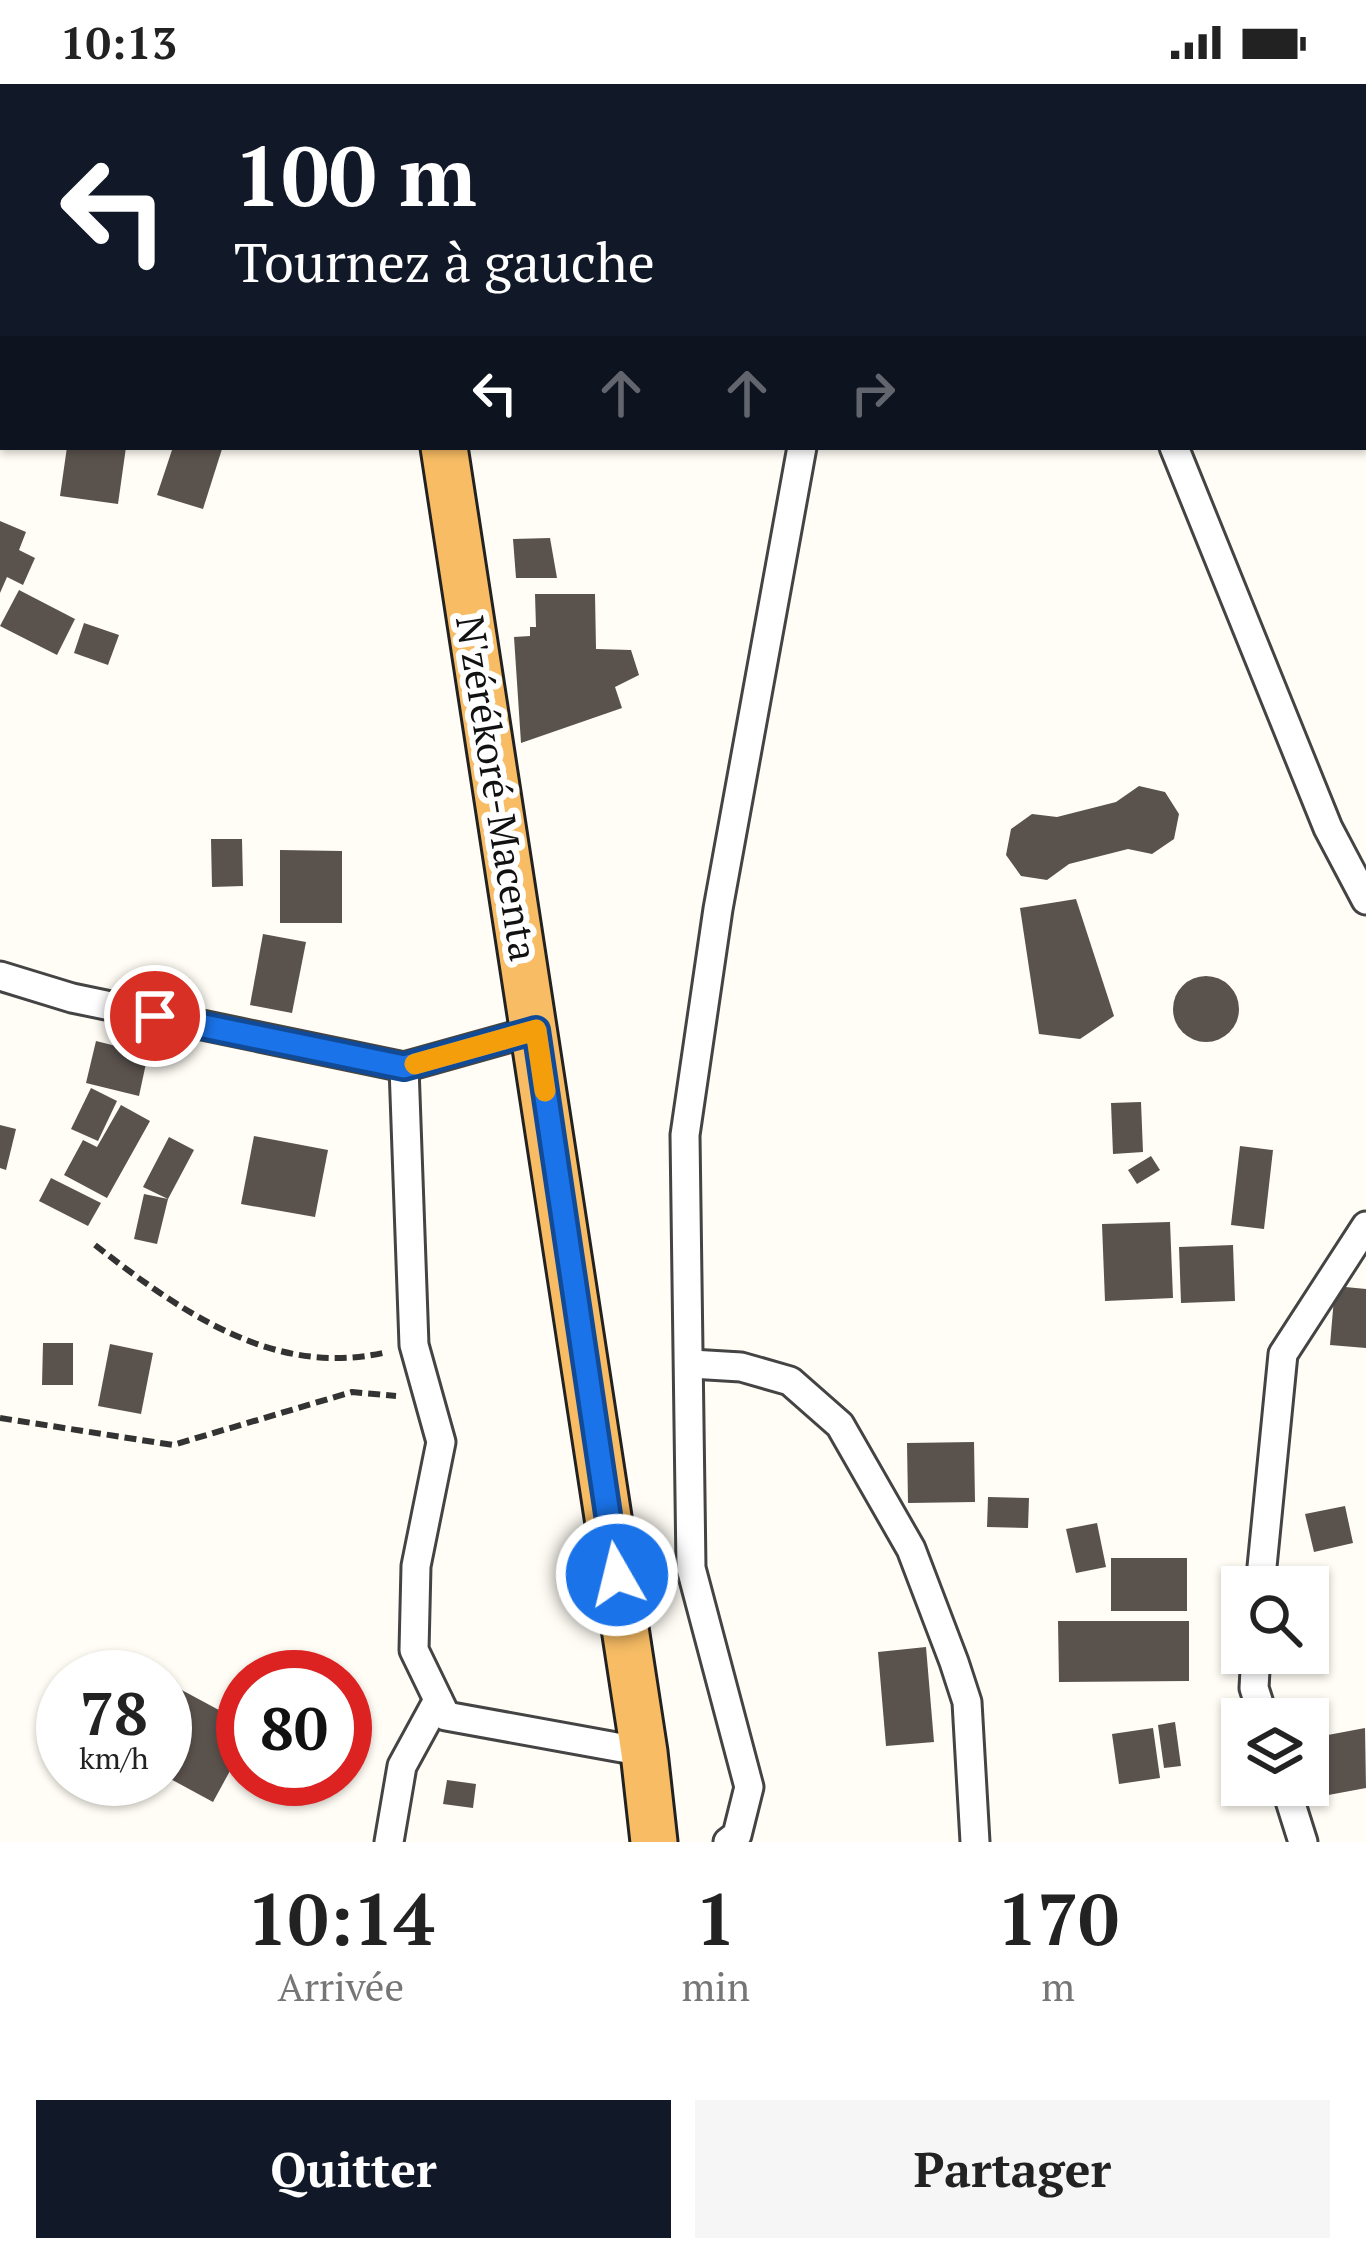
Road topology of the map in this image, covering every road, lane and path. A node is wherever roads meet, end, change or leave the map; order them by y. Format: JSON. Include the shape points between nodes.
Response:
{"nodes":[{"id":1,"x":444,"y":450,"type":"edge"},
{"id":2,"x":801,"y":450,"type":"edge"},
{"id":3,"x":1175,"y":450,"type":"edge"},
{"id":4,"x":1366,"y":901,"type":"edge"},
{"id":5,"x":0,"y":976,"type":"edge"},
{"id":6,"x":536,"y":1030,"type":"junction"},
{"id":7,"x":404,"y":1067,"type":"junction"},
{"id":8,"x":1366,"y":1226,"type":"edge"},
{"id":9,"x":95,"y":1244,"type":"dead end"},
{"id":10,"x":414,"y":1346,"type":"junction"},
{"id":11,"x":691,"y":1364,"type":"junction"},
{"id":12,"x":430,"y":1400,"type":"junction"},
{"id":13,"x":0,"y":1418,"type":"edge"},
{"id":14,"x":1262,"y":1566,"type":"edge"},
{"id":15,"x":438,"y":1700,"type":"junction"},
{"id":16,"x":644,"y":1752,"type":"junction"},
{"id":17,"x":1292,"y":1806,"type":"edge"},
{"id":18,"x":389,"y":1842,"type":"edge"},
{"id":19,"x":654,"y":1842,"type":"edge"},
{"id":20,"x":728,"y":1842,"type":"edge"},
{"id":21,"x":975,"y":1842,"type":"edge"},
{"id":22,"x":1303,"y":1842,"type":"edge"}],
"edges":[{"from":1,"to":6,"type":"highway","name":"N'zérékoré-Macenta"},
{"from":2,"to":11,"type":"street","via":[[685,1135]]},
{"from":3,"to":4,"type":"street","via":[[1328,828]]},
{"from":5,"to":7,"type":"street"},
{"from":6,"to":7,"type":"street"},
{"from":6,"to":16,"type":"highway","name":"N'zérékoré-Macenta"},
{"from":7,"to":10,"type":"street"},
{"from":8,"to":14,"type":"street","via":[[1283,1354]]},
{"from":9,"to":10,"type":"path","via":[[165,1299],[274,1353],[353,1360]]},
{"from":10,"to":12,"type":"street"},
{"from":11,"to":20,"type":"street","via":[[691,1568],[749,1786]]},
{"from":11,"to":21,"type":"street","via":[[741,1366],[790,1382],[840,1425],[911,1549],[967,1702]]},
{"from":12,"to":13,"type":"path","via":[[352,1392],[172,1445]]},
{"from":12,"to":15,"type":"street","via":[[441,1442],[416,1566],[414,1650]]},
{"from":15,"to":16,"type":"street","via":[[446,1716]]},
{"from":15,"to":18,"type":"street","via":[[403,1766]]},
{"from":16,"to":19,"type":"highway","name":"N'zérékoré-Macenta"},
{"from":17,"to":22,"type":"street"}]}
